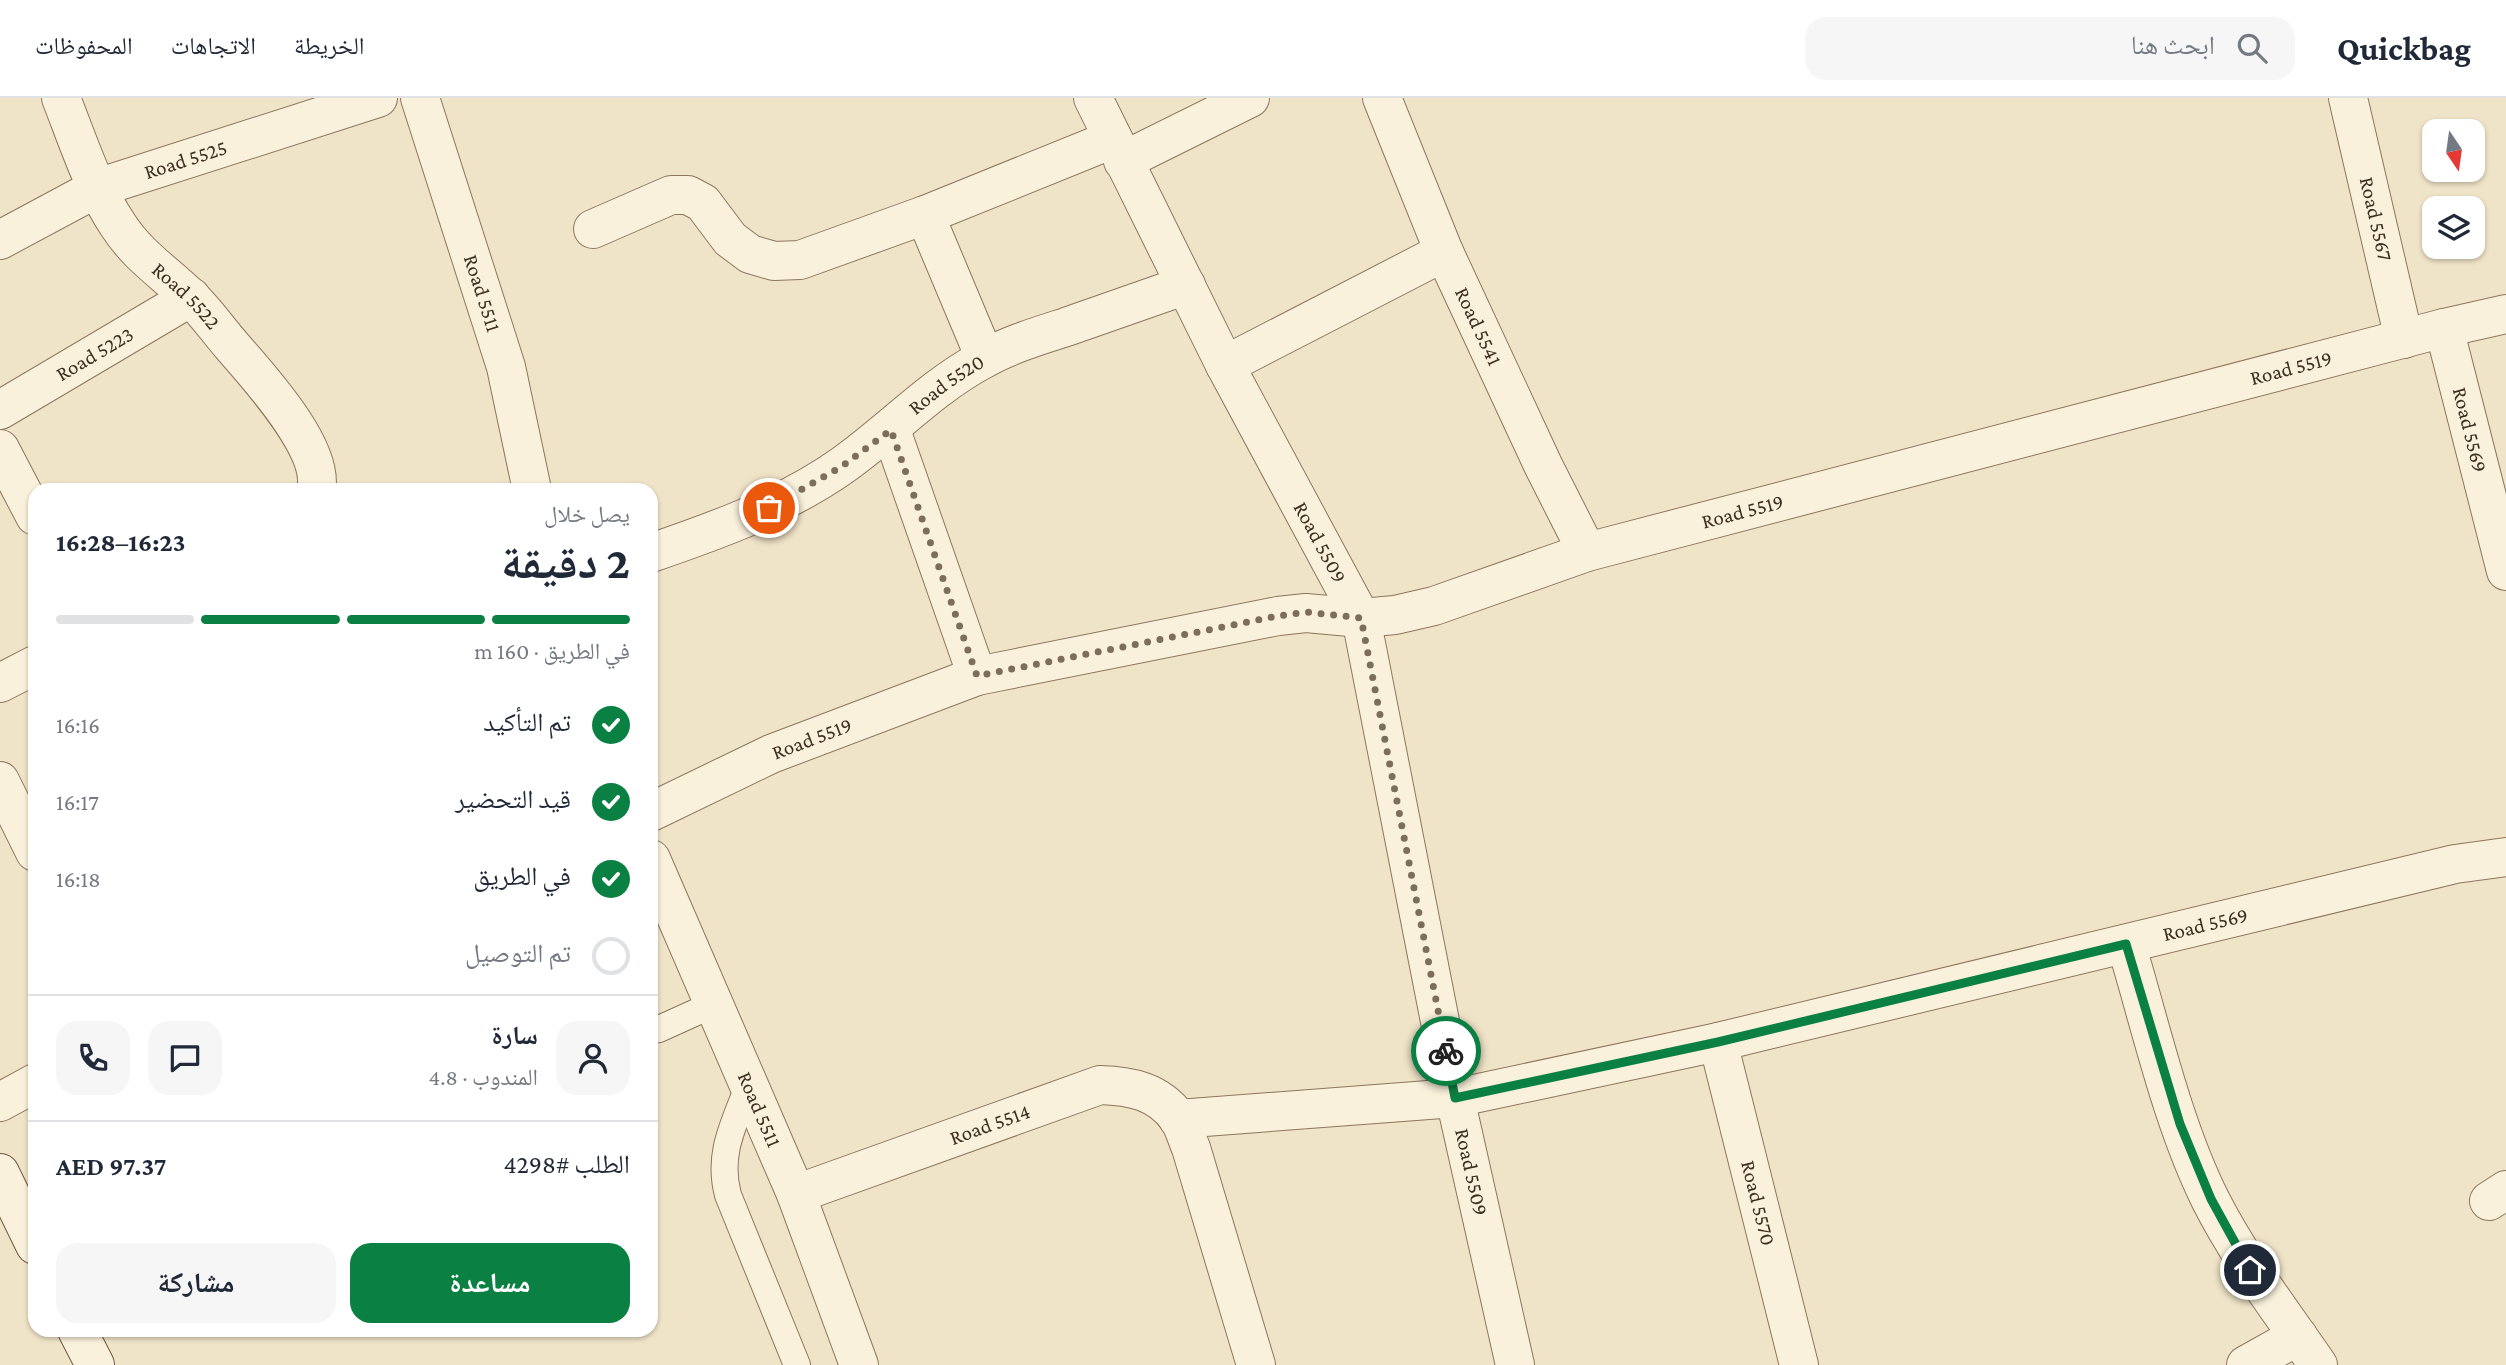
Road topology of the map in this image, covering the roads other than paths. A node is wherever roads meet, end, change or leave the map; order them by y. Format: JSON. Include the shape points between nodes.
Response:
{"nodes":[{"id":1,"x":61,"y":98,"type":"edge"},
{"id":2,"x":378,"y":98,"type":"edge"},
{"id":3,"x":420,"y":98,"type":"edge"},
{"id":4,"x":1093,"y":98,"type":"edge"},
{"id":5,"x":1250,"y":98,"type":"edge"},
{"id":6,"x":1382,"y":98,"type":"edge"},
{"id":7,"x":2348,"y":98,"type":"edge"},
{"id":8,"x":1118,"y":150,"type":"junction"},
{"id":9,"x":97,"y":188,"type":"junction"},
{"id":10,"x":925,"y":215,"type":"junction"},
{"id":11,"x":593,"y":229,"type":"dead end"},
{"id":12,"x":0,"y":240,"type":"edge"},
{"id":13,"x":1444,"y":252,"type":"junction"},
{"id":14,"x":1186,"y":285,"type":"junction"},
{"id":15,"x":191,"y":297,"type":"junction"},
{"id":16,"x":2506,"y":314,"type":"edge"},
{"id":17,"x":2444,"y":328,"type":"junction"},
{"id":18,"x":2404,"y":340,"type":"junction"},
{"id":19,"x":985,"y":358,"type":"junction"},
{"id":20,"x":1225,"y":365,"type":"junction"},
{"id":21,"x":0,"y":410,"type":"edge"},
{"id":22,"x":891,"y":430,"type":"junction"},
{"id":23,"x":0,"y":449,"type":"edge"},
{"id":24,"x":318,"y":483,"type":"edge"},
{"id":25,"x":521,"y":483,"type":"edge"},
{"id":26,"x":28,"y":503,"type":"edge"},
{"id":27,"x":658,"y":551,"type":"edge"},
{"id":28,"x":1587,"y":552,"type":"junction"},
{"id":29,"x":2506,"y":571,"type":"edge"},
{"id":30,"x":1361,"y":618,"type":"junction"},
{"id":31,"x":28,"y":669,"type":"edge"},
{"id":32,"x":977,"y":676,"type":"junction"},
{"id":33,"x":0,"y":683,"type":"edge"},
{"id":34,"x":0,"y":781,"type":"edge"},
{"id":35,"x":658,"y":809,"type":"edge"},
{"id":36,"x":28,"y":838,"type":"edge"},
{"id":37,"x":2506,"y":857,"type":"edge"},
{"id":38,"x":658,"y":876,"type":"edge"},
{"id":39,"x":2126,"y":944,"type":"junction"},
{"id":40,"x":712,"y":1005,"type":"junction"},
{"id":41,"x":658,"y":1030,"type":"edge"},
{"id":42,"x":1718,"y":1042,"type":"junction"},
{"id":43,"x":28,"y":1087,"type":"edge"},
{"id":44,"x":748,"y":1087,"type":"junction"},
{"id":45,"x":1455,"y":1098,"type":"junction"},
{"id":46,"x":0,"y":1102,"type":"edge"},
{"id":47,"x":1178,"y":1119,"type":"junction"},
{"id":48,"x":0,"y":1173,"type":"edge"},
{"id":49,"x":796,"y":1194,"type":"junction"},
{"id":50,"x":28,"y":1231,"type":"edge"},
{"id":51,"x":81,"y":1337,"type":"edge"},
{"id":52,"x":2308,"y":1350,"type":"edge"},
{"id":53,"x":95,"y":1365,"type":"edge"},
{"id":54,"x":797,"y":1365,"type":"edge"},
{"id":55,"x":859,"y":1365,"type":"edge"},
{"id":56,"x":1256,"y":1365,"type":"edge"},
{"id":57,"x":1515,"y":1365,"type":"edge"},
{"id":58,"x":1799,"y":1365,"type":"edge"},
{"id":59,"x":2246,"y":1365,"type":"edge"}],
"edges":[{"from":1,"to":9,"type":"street","name":"Road 5522"},
{"from":2,"to":9,"type":"street","name":"Road 5525"},
{"from":3,"to":25,"type":"street","name":"Road 5511","via":[[506,367]]},
{"from":4,"to":8,"type":"street","name":"Road 5509"},
{"from":5,"to":8,"type":"street"},
{"from":6,"to":13,"type":"street","name":"Road 5541"},
{"from":7,"to":18,"type":"street","name":"Road 5567"},
{"from":8,"to":10,"type":"street"},
{"from":8,"to":14,"type":"street","name":"Road 5509"},
{"from":9,"to":12,"type":"street","name":"Road 5525"},
{"from":9,"to":15,"type":"street","name":"Road 5522","via":[[142,257]]},
{"from":10,"to":11,"type":"street","via":[[800,260],[774,261],[750,254],[730,239],[703,203],[688,195],[671,195]]},
{"from":10,"to":19,"type":"street"},
{"from":13,"to":20,"type":"street"},
{"from":13,"to":28,"type":"street","name":"Road 5541"},
{"from":14,"to":19,"type":"street","name":"Road 5520"},
{"from":14,"to":20,"type":"street","name":"Road 5509"},
{"from":15,"to":21,"type":"street","name":"Road 5223"},
{"from":15,"to":24,"type":"street","name":"Road 5522","via":[[282,405],[306,445]]},
{"from":16,"to":17,"type":"street","name":"Road 5519"},
{"from":17,"to":18,"type":"street","name":"Road 5519"},
{"from":17,"to":29,"type":"street","name":"Road 5569"},
{"from":18,"to":28,"type":"street","name":"Road 5519"},
{"from":19,"to":22,"type":"street","name":"Road 5520","via":[[919,402]]},
{"from":20,"to":30,"type":"street","name":"Road 5509"},
{"from":22,"to":27,"type":"street","name":"Road 5520","via":[[788,499],[732,525]]},
{"from":22,"to":32,"type":"street"},
{"from":23,"to":26,"type":"street"},
{"from":28,"to":30,"type":"street","name":"Road 5519","via":[[1434,606]]},
{"from":30,"to":32,"type":"street","name":"Road 5519","via":[[1306,612],[1278,616]]},
{"from":30,"to":45,"type":"street","name":"Road 5509"},
{"from":31,"to":33,"type":"street"},
{"from":32,"to":35,"type":"street","name":"Road 5519","via":[[771,754]]},
{"from":34,"to":36,"type":"street"},
{"from":37,"to":39,"type":"street","name":"Road 5569","via":[[2455,864]]},
{"from":38,"to":40,"type":"street","name":"Road 5511"},
{"from":39,"to":42,"type":"street","name":"Road 5569"},
{"from":39,"to":52,"type":"street","via":[[2180,1124],[2211,1199],[2250,1270]]},
{"from":40,"to":41,"type":"lane"},
{"from":40,"to":44,"type":"street","name":"Road 5511"},
{"from":42,"to":45,"type":"street","name":"Road 5569"},
{"from":42,"to":58,"type":"street","name":"Road 5570"},
{"from":43,"to":46,"type":"street"},
{"from":44,"to":49,"type":"street","name":"Road 5511"},
{"from":44,"to":54,"type":"lane","via":[[727,1142],[724,1178]]},
{"from":45,"to":47,"type":"street"},
{"from":45,"to":57,"type":"street","name":"Road 5509"},
{"from":47,"to":49,"type":"street","name":"Road 5514","via":[[1157,1098],[1130,1086],[1100,1085]]},
{"from":47,"to":56,"type":"street","name":"Road 5514","via":[[1191,1148]]},
{"from":48,"to":50,"type":"street"},
{"from":49,"to":55,"type":"street","name":"Road 5511"},
{"from":51,"to":53,"type":"street"},
{"from":52,"to":59,"type":"street"}]}
